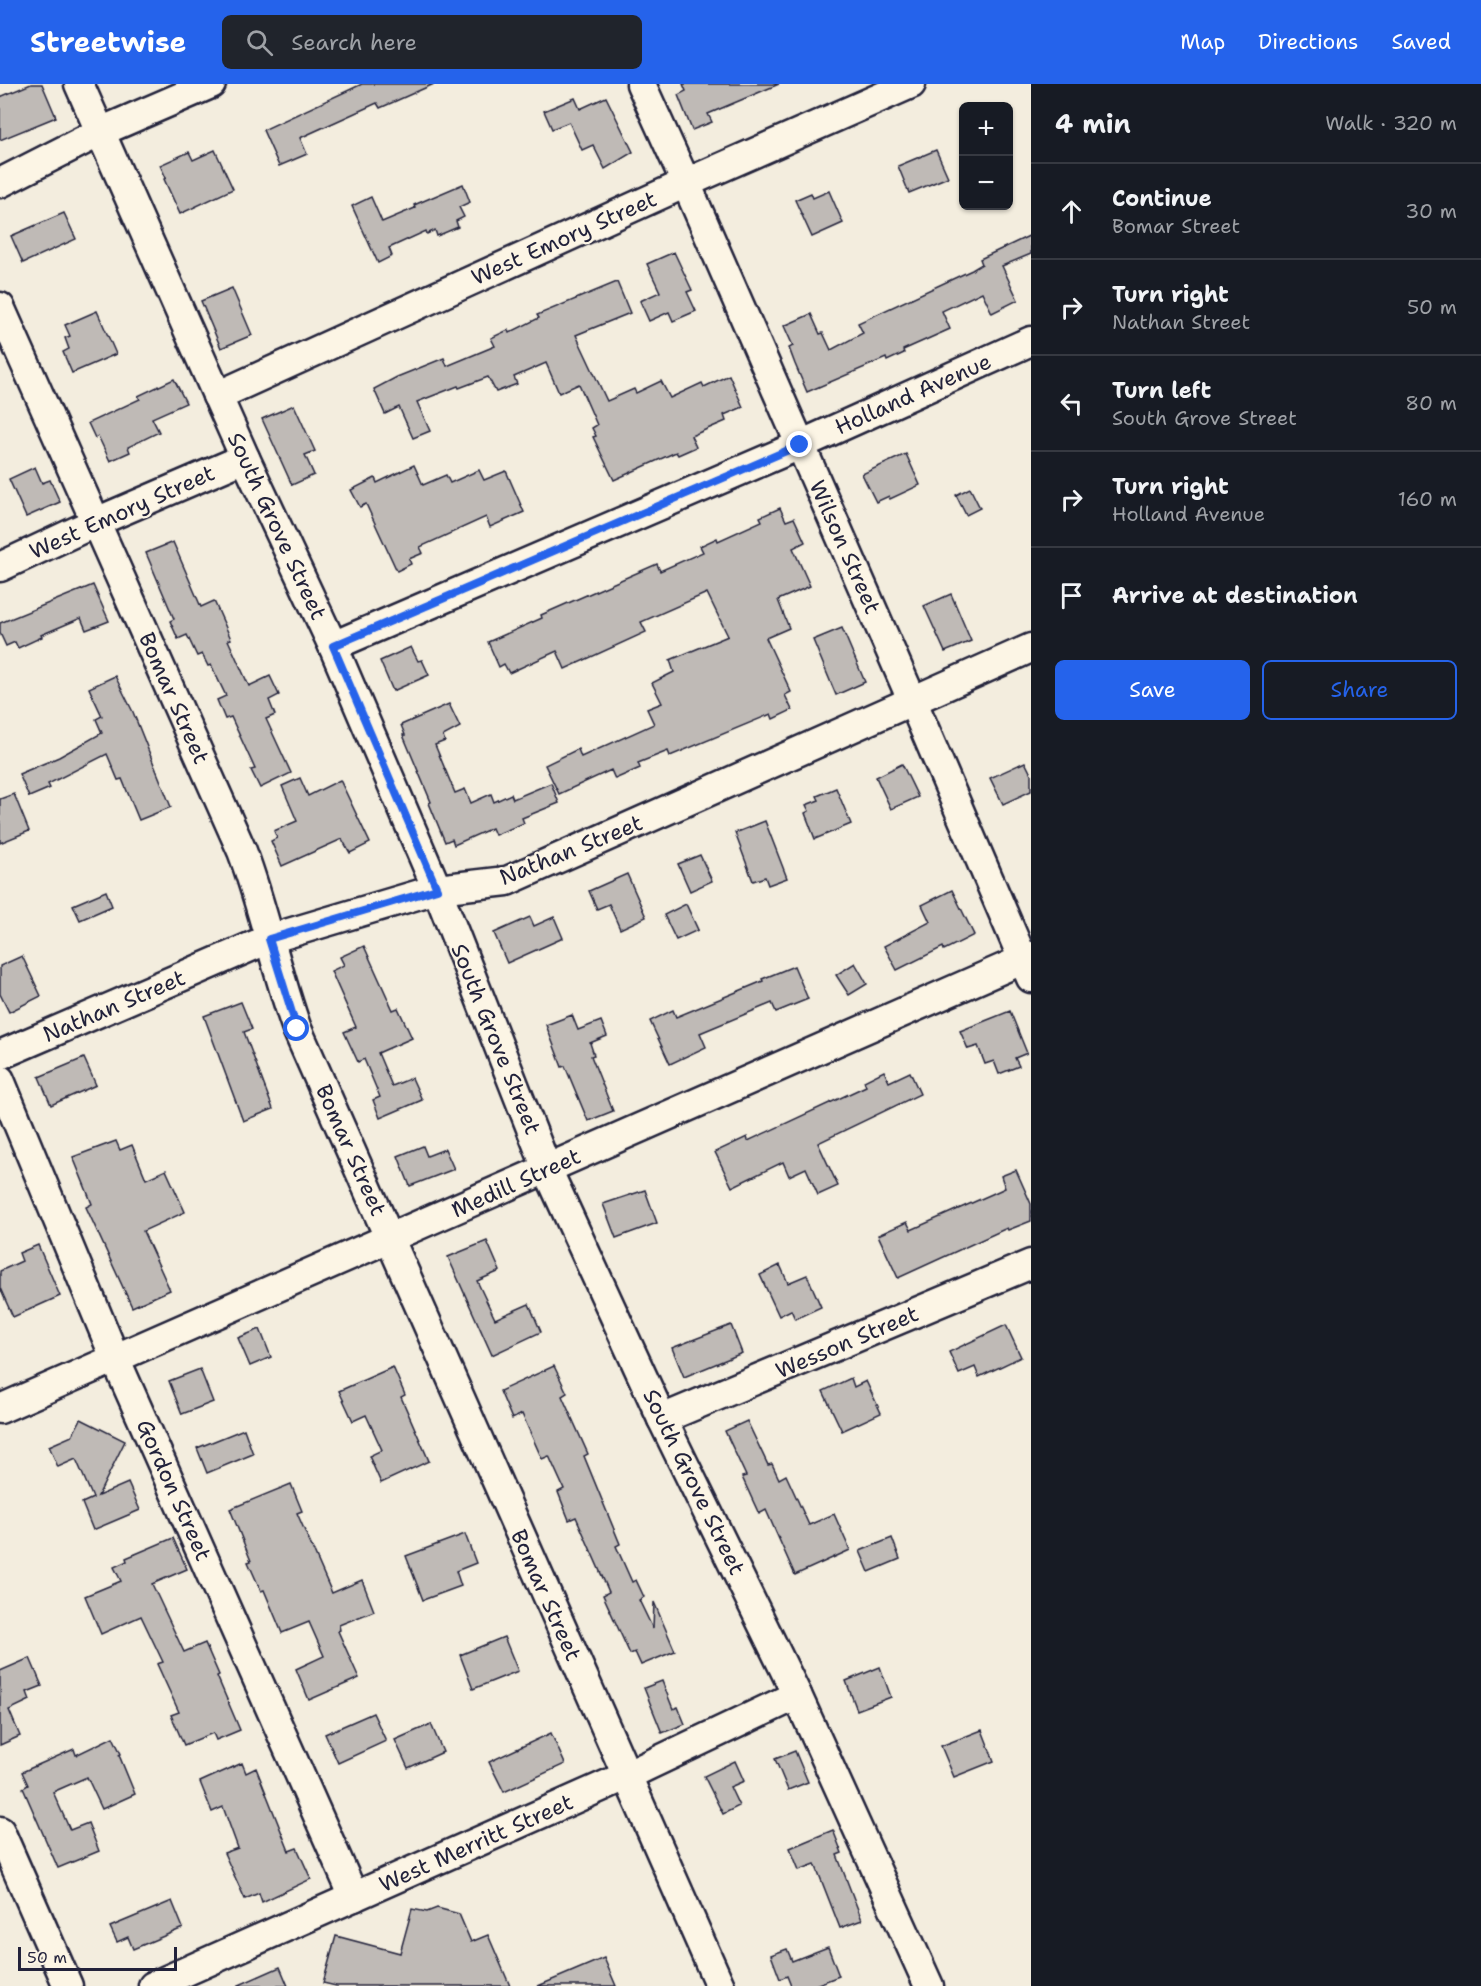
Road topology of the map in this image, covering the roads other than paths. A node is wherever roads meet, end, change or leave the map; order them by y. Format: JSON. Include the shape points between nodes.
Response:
{"nodes":[{"id":1,"x":79,"y":84,"type":"edge"},
{"id":2,"x":211,"y":84,"type":"edge"},
{"id":3,"x":641,"y":84,"type":"edge"},
{"id":4,"x":911,"y":84,"type":"edge"},
{"id":5,"x":100,"y":132,"type":"junction"},
{"id":6,"x":0,"y":183,"type":"edge"},
{"id":7,"x":686,"y":183,"type":"junction"},
{"id":8,"x":0,"y":307,"type":"edge"},
{"id":9,"x":1031,"y":341,"type":"edge"},
{"id":10,"x":217,"y":396,"type":"junction"},
{"id":11,"x":800,"y":445,"type":"junction"},
{"id":12,"x":245,"y":458,"type":"junction"},
{"id":13,"x":96,"y":522,"type":"junction"},
{"id":14,"x":0,"y":567,"type":"edge"},
{"id":15,"x":333,"y":646,"type":"junction"},
{"id":16,"x":1031,"y":648,"type":"edge"},
{"id":17,"x":912,"y":700,"type":"junction"},
{"id":18,"x":437,"y":889,"type":"junction"},
{"id":19,"x":269,"y":939,"type":"junction"},
{"id":20,"x":1028,"y":965,"type":"edge"},
{"id":21,"x":0,"y":1055,"type":"edge"},
{"id":22,"x":0,"y":1080,"type":"edge"},
{"id":23,"x":547,"y":1169,"type":"junction"},
{"id":24,"x":390,"y":1239,"type":"junction"},
{"id":25,"x":1031,"y":1264,"type":"edge"},
{"id":26,"x":115,"y":1358,"type":"junction"},
{"id":27,"x":0,"y":1408,"type":"edge"},
{"id":28,"x":662,"y":1419,"type":"junction"},
{"id":29,"x":797,"y":1695,"type":"junction"},
{"id":30,"x":626,"y":1776,"type":"junction"},
{"id":31,"x":0,"y":1831,"type":"edge"},
{"id":32,"x":354,"y":1897,"type":"junction"},
{"id":33,"x":68,"y":1986,"type":"edge"},
{"id":34,"x":153,"y":1986,"type":"edge"},
{"id":35,"x":720,"y":1986,"type":"edge"},
{"id":36,"x":929,"y":1986,"type":"edge"}],
"edges":[{"from":1,"to":5,"type":"street","name":"South Grove Street"},
{"from":2,"to":5,"type":"street"},
{"from":3,"to":7,"type":"street","name":"Wilson Street"},
{"from":4,"to":7,"type":"street","name":"West Emory Street"},
{"from":5,"to":6,"type":"street"},
{"from":5,"to":10,"type":"street","name":"South Grove Street"},
{"from":7,"to":10,"type":"street","name":"West Emory Street"},
{"from":7,"to":11,"type":"street","name":"Wilson Street"},
{"from":8,"to":13,"type":"street","name":"Bomar Street"},
{"from":9,"to":11,"type":"street","name":"Holland Avenue"},
{"from":10,"to":12,"type":"street","name":"South Grove Street"},
{"from":11,"to":15,"type":"street","name":"Holland Avenue"},
{"from":11,"to":17,"type":"street","name":"Wilson Street"},
{"from":12,"to":13,"type":"street","name":"West Emory Street"},
{"from":12,"to":15,"type":"street","name":"South Grove Street"},
{"from":13,"to":14,"type":"street","name":"West Emory Street"},
{"from":13,"to":19,"type":"street","name":"Bomar Street","via":[[242,851]]},
{"from":15,"to":18,"type":"street","name":"South Grove Street"},
{"from":16,"to":17,"type":"street","name":"Nathan Street"},
{"from":17,"to":18,"type":"street","name":"Nathan Street","via":[[507,881]]},
{"from":17,"to":20,"type":"street","name":"Wilson Street"},
{"from":18,"to":19,"type":"street","name":"Nathan Street"},
{"from":18,"to":23,"type":"street","name":"South Grove Street"},
{"from":19,"to":21,"type":"street","name":"Nathan Street"},
{"from":19,"to":24,"type":"street","name":"Bomar Street","via":[[297,1029]]},
{"from":20,"to":23,"type":"street","name":"Medill Street"},
{"from":22,"to":26,"type":"street","name":"Gordon Street"},
{"from":23,"to":24,"type":"street","name":"Medill Street"},
{"from":23,"to":28,"type":"street","name":"South Grove Street"},
{"from":24,"to":26,"type":"street","name":"Medill Street"},
{"from":24,"to":30,"type":"street","name":"Bomar Street"},
{"from":25,"to":28,"type":"street","name":"Wesson Street"},
{"from":26,"to":27,"type":"street","name":"Medill Street"},
{"from":26,"to":32,"type":"street","name":"Gordon Street"},
{"from":28,"to":29,"type":"street","name":"South Grove Street"},
{"from":29,"to":30,"type":"street","name":"West Merritt Street"},
{"from":29,"to":36,"type":"street","name":"South Grove Street"},
{"from":30,"to":32,"type":"street","name":"West Merritt Street"},
{"from":30,"to":35,"type":"street","name":"Bomar Street"},
{"from":31,"to":33,"type":"street"},
{"from":32,"to":34,"type":"street","name":"West Merritt Street"}]}
